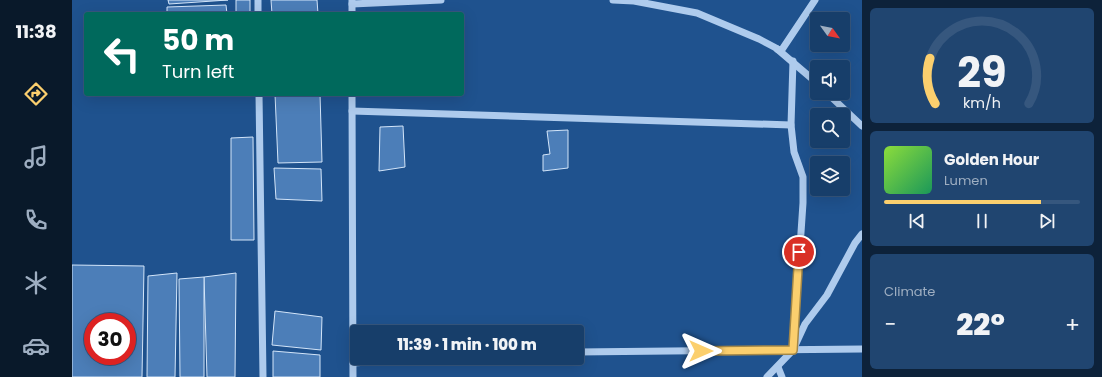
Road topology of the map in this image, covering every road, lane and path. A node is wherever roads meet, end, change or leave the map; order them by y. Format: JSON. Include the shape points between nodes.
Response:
{"nodes":[{"id":1,"x":258,"y":0,"type":"edge"},
{"id":2,"x":441,"y":0,"type":"edge"},
{"id":3,"x":613,"y":0,"type":"edge"},
{"id":4,"x":815,"y":0,"type":"edge"},
{"id":5,"x":352,"y":2,"type":"edge"},
{"id":6,"x":258,"y":12,"type":"edge"},
{"id":7,"x":776,"y":48,"type":"junction"},
{"id":8,"x":793,"y":61,"type":"junction"},
{"id":9,"x":810,"y":77,"type":"edge"},
{"id":10,"x":259,"y":96,"type":"edge"},
{"id":11,"x":352,"y":96,"type":"edge"},
{"id":12,"x":834,"y":100,"type":"edge"},
{"id":13,"x":352,"y":111,"type":"junction"},
{"id":14,"x":791,"y":124,"type":"junction"},
{"id":15,"x":862,"y":126,"type":"edge"},
{"id":16,"x":862,"y":234,"type":"edge"},
{"id":17,"x":353,"y":325,"type":"edge"},
{"id":18,"x":793,"y":350,"type":"junction"},
{"id":19,"x":862,"y":350,"type":"edge"},
{"id":20,"x":584,"y":352,"type":"edge"},
{"id":21,"x":353,"y":365,"type":"edge"},
{"id":22,"x":778,"y":367,"type":"junction"},
{"id":23,"x":263,"y":377,"type":"edge"},
{"id":24,"x":353,"y":377,"type":"edge"},
{"id":25,"x":767,"y":377,"type":"edge"},
{"id":26,"x":782,"y":377,"type":"edge"}],
"edges":[{"from":1,"to":6,"type":"street"},
{"from":2,"to":5,"type":"street"},
{"from":3,"to":7,"type":"street","via":[[634,1],[697,13]]},
{"from":4,"to":7,"type":"street","via":[[781,51]]},
{"from":7,"to":8,"type":"street"},
{"from":8,"to":9,"type":"street"},
{"from":8,"to":14,"type":"street"},
{"from":10,"to":23,"type":"street"},
{"from":11,"to":13,"type":"street"},
{"from":12,"to":15,"type":"street"},
{"from":13,"to":14,"type":"street"},
{"from":13,"to":17,"type":"street"},
{"from":14,"to":18,"type":"street","via":[[794,152],[803,177]]},
{"from":16,"to":18,"type":"street","via":[[828,295],[805,324]]},
{"from":18,"to":19,"type":"street"},
{"from":18,"to":20,"type":"street"},
{"from":18,"to":22,"type":"street"},
{"from":21,"to":24,"type":"street"},
{"from":22,"to":25,"type":"street"},
{"from":22,"to":26,"type":"street"}]}
